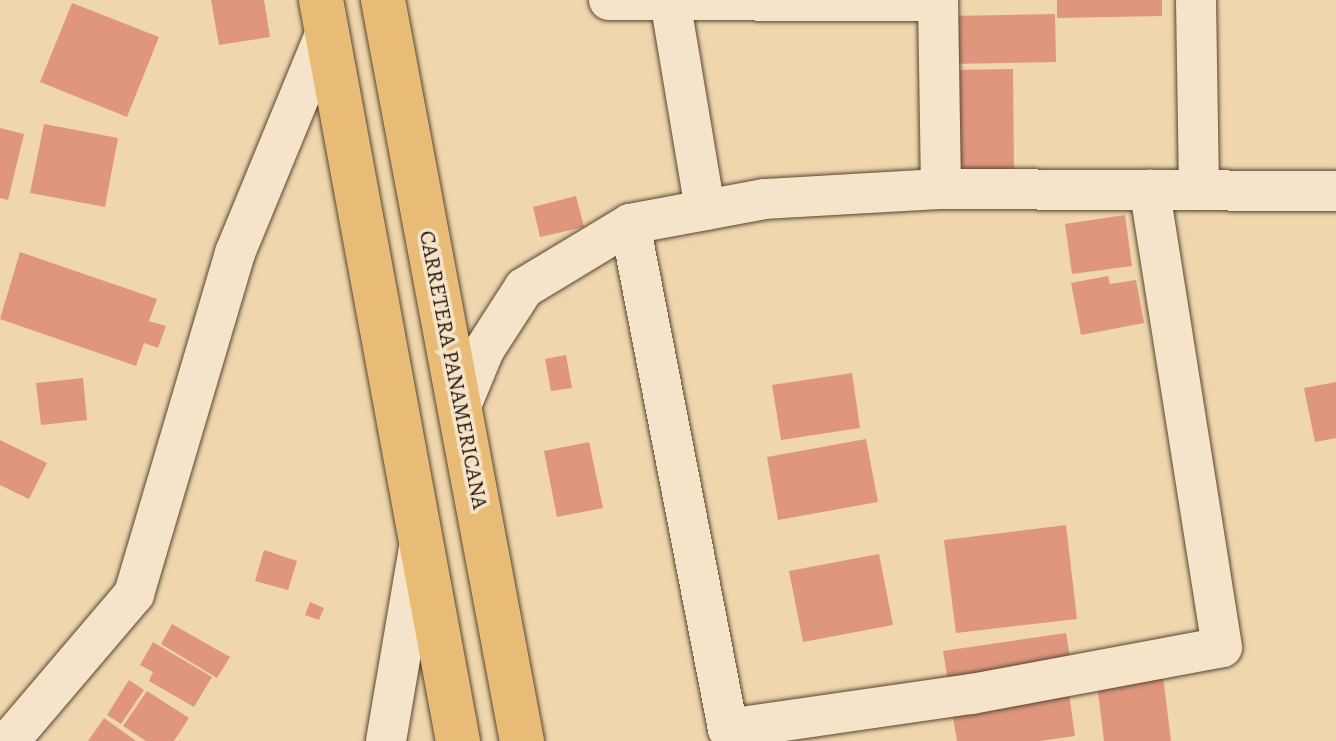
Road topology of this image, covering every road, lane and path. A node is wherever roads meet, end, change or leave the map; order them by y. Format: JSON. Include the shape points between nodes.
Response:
{"nodes":[{"id":1,"x":383,"y":0,"type":"edge"},
{"id":2,"x":609,"y":0,"type":"edge"},
{"id":3,"x":670,"y":0,"type":"edge"},
{"id":4,"x":938,"y":0,"type":"edge"},
{"id":5,"x":1196,"y":0,"type":"edge"},
{"id":6,"x":324,"y":15,"type":"edge"},
{"id":7,"x":941,"y":189,"type":"junction"},
{"id":8,"x":1150,"y":190,"type":"junction"},
{"id":9,"x":1199,"y":190,"type":"junction"},
{"id":10,"x":1336,"y":191,"type":"edge"},
{"id":11,"x":705,"y":210,"type":"junction"},
{"id":12,"x":630,"y":224,"type":"junction"},
{"id":13,"x":460,"y":408,"type":"junction"},
{"id":14,"x":420,"y":540,"type":"junction"},
{"id":15,"x":9,"y":741,"type":"edge"},
{"id":16,"x":386,"y":741,"type":"edge"},
{"id":17,"x":458,"y":741,"type":"edge"},
{"id":18,"x":522,"y":741,"type":"edge"}],
"edges":[{"from":1,"to":13,"type":"highway","name":"CARRETERA PANAMERICANA"},
{"from":2,"to":3,"type":"street"},
{"from":3,"to":4,"type":"street"},
{"from":3,"to":11,"type":"street"},
{"from":4,"to":7,"type":"street"},
{"from":5,"to":9,"type":"street"},
{"from":6,"to":14,"type":"highway"},
{"from":6,"to":15,"type":"street","via":[[235,253],[134,594]]},
{"from":7,"to":8,"type":"street"},
{"from":7,"to":11,"type":"street","via":[[765,199]]},
{"from":8,"to":9,"type":"street"},
{"from":8,"to":12,"type":"street","via":[[1222,647],[972,694],[728,729]]},
{"from":9,"to":10,"type":"street"},
{"from":11,"to":12,"type":"street"},
{"from":12,"to":13,"type":"street","via":[[524,288],[484,350]]},
{"from":13,"to":18,"type":"highway","name":"CARRETERA PANAMERICANA"},
{"from":14,"to":16,"type":"street"},
{"from":14,"to":17,"type":"highway"}]}
